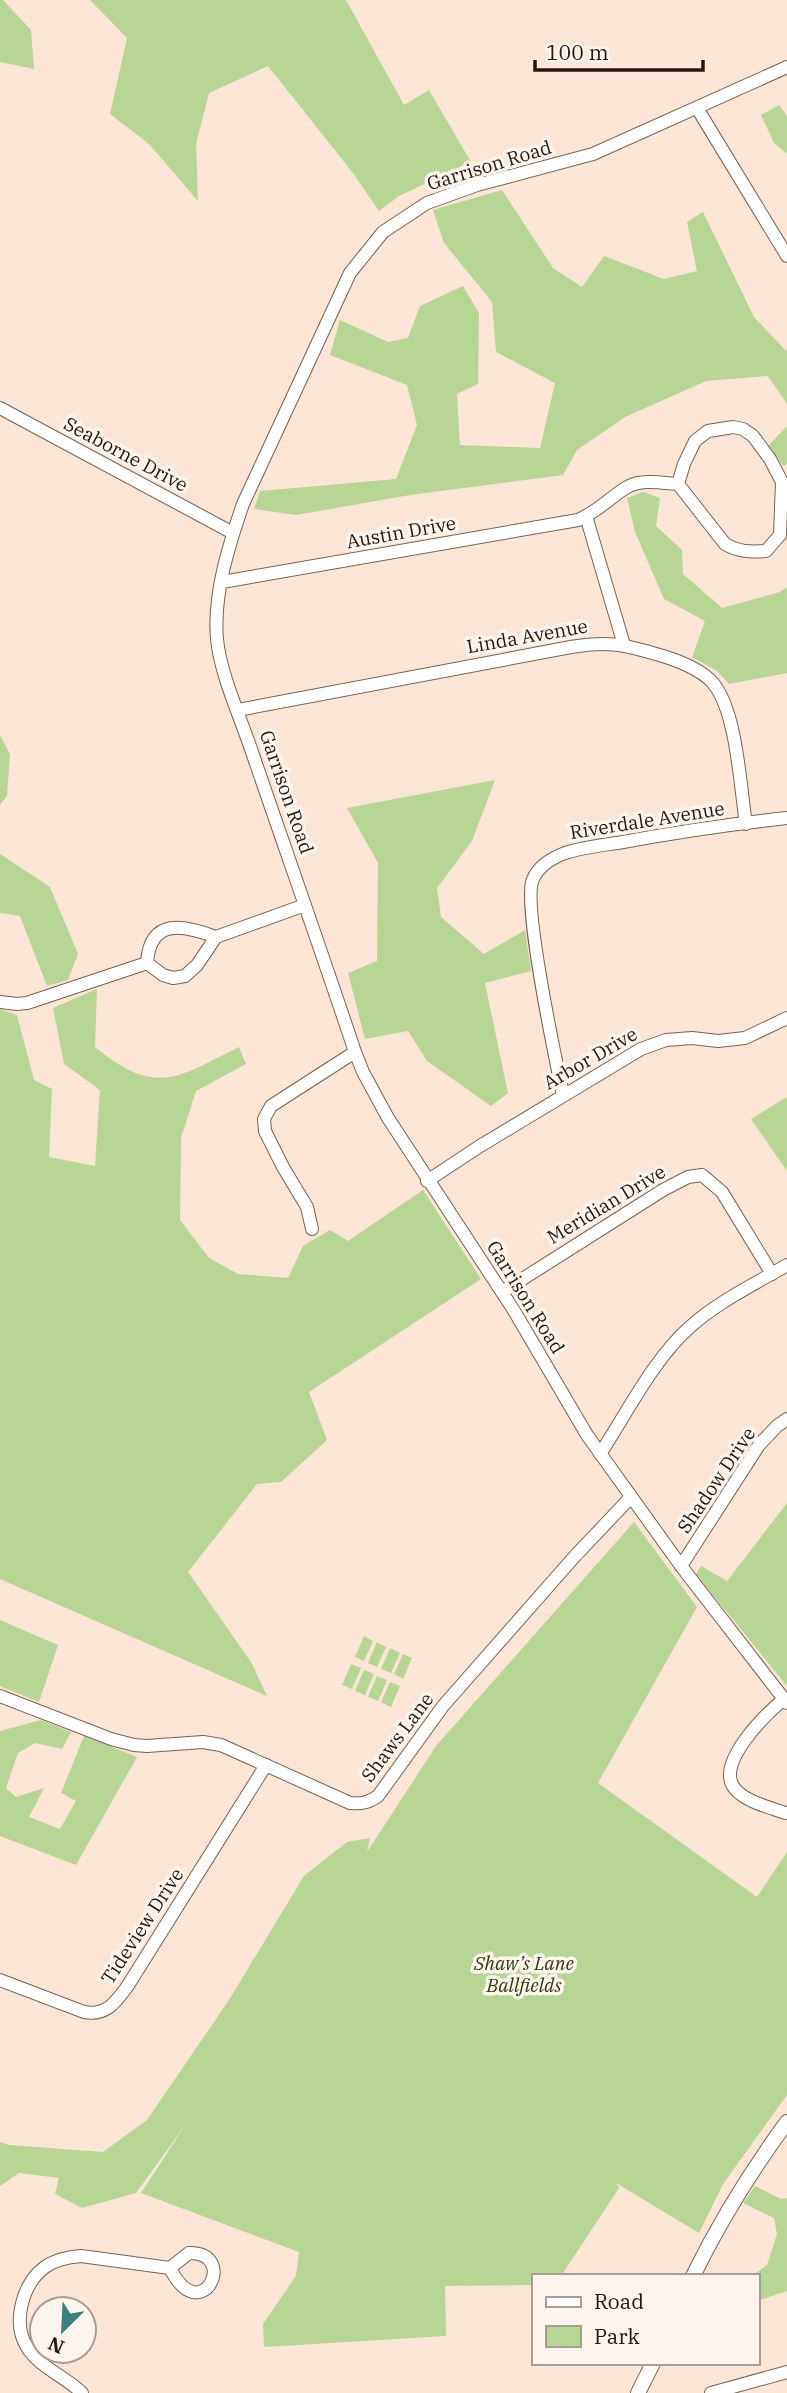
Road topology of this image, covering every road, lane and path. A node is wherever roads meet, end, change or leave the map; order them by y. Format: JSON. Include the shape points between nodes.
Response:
{"nodes":[{"id":1,"x":787,"y":67,"type":"edge"},
{"id":2,"x":697,"y":108,"type":"junction"},
{"id":3,"x":787,"y":256,"type":"edge"},
{"id":4,"x":0,"y":408,"type":"edge"},
{"id":5,"x":784,"y":480,"type":"edge"},
{"id":6,"x":678,"y":484,"type":"junction"},
{"id":7,"x":586,"y":516,"type":"junction"},
{"id":8,"x":233,"y":533,"type":"junction"},
{"id":9,"x":222,"y":582,"type":"junction"},
{"id":10,"x":625,"y":645,"type":"junction"},
{"id":11,"x":238,"y":710,"type":"junction"},
{"id":12,"x":787,"y":818,"type":"edge"},
{"id":13,"x":746,"y":824,"type":"junction"},
{"id":14,"x":305,"y":905,"type":"junction"},
{"id":15,"x":216,"y":937,"type":"junction"},
{"id":16,"x":147,"y":962,"type":"junction"},
{"id":17,"x":0,"y":1002,"type":"edge"},
{"id":18,"x":787,"y":1018,"type":"edge"},
{"id":19,"x":355,"y":1052,"type":"junction"},
{"id":20,"x":563,"y":1095,"type":"junction"},
{"id":21,"x":427,"y":1181,"type":"junction"},
{"id":22,"x":312,"y":1229,"type":"dead end"},
{"id":23,"x":787,"y":1265,"type":"edge"},
{"id":24,"x":772,"y":1274,"type":"junction"},
{"id":25,"x":502,"y":1292,"type":"junction"},
{"id":26,"x":787,"y":1419,"type":"edge"},
{"id":27,"x":600,"y":1454,"type":"junction"},
{"id":28,"x":631,"y":1497,"type":"junction"},
{"id":29,"x":681,"y":1566,"type":"junction"},
{"id":30,"x":0,"y":1696,"type":"edge"},
{"id":31,"x":785,"y":1701,"type":"edge"},
{"id":32,"x":266,"y":1765,"type":"junction"},
{"id":33,"x":785,"y":1812,"type":"dead end"},
{"id":34,"x":0,"y":1980,"type":"edge"},
{"id":35,"x":787,"y":2122,"type":"edge"},
{"id":36,"x":170,"y":2268,"type":"dead end"},
{"id":37,"x":694,"y":2274,"type":"edge"},
{"id":38,"x":652,"y":2365,"type":"edge"},
{"id":39,"x":787,"y":2372,"type":"edge"},
{"id":40,"x":82,"y":2393,"type":"edge"},
{"id":41,"x":638,"y":2393,"type":"edge"},
{"id":42,"x":711,"y":2393,"type":"edge"}],
"edges":[{"from":1,"to":2,"type":"street","name":"Garrison Road"},
{"from":2,"to":3,"type":"street"},
{"from":2,"to":8,"type":"street","name":"Garrison Road","via":[[593,153],[427,203],[383,232],[350,273]]},
{"from":4,"to":8,"type":"street","name":"Seaborne Drive"},
{"from":5,"to":6,"type":"street","via":[[753,436],[733,427],[708,431],[695,441]]},
{"from":5,"to":6,"type":"street","via":[[780,534],[766,551],[751,552],[725,544]]},
{"from":6,"to":7,"type":"street","name":"Austin Drive","via":[[629,486]]},
{"from":7,"to":9,"type":"street","name":"Austin Drive"},
{"from":7,"to":10,"type":"street"},
{"from":8,"to":9,"type":"street","name":"Garrison Road"},
{"from":9,"to":11,"type":"street","name":"Garrison Road","via":[[217,636]]},
{"from":10,"to":11,"type":"street","name":"Linda Avenue","via":[[598,642]]},
{"from":10,"to":13,"type":"street","name":"Linda Avenue","via":[[679,660],[712,682],[725,705],[731,730]]},
{"from":11,"to":14,"type":"street","name":"Garrison Road"},
{"from":12,"to":13,"type":"street","name":"Riverdale Avenue"},
{"from":13,"to":20,"type":"street","name":"Riverdale Avenue","via":[[567,852],[543,864],[533,878],[531,913]]},
{"from":14,"to":15,"type":"street"},
{"from":14,"to":19,"type":"street","name":"Garrison Road"},
{"from":15,"to":16,"type":"street","via":[[167,928],[152,941]]},
{"from":15,"to":16,"type":"street","via":[[185,976],[163,975]]},
{"from":16,"to":17,"type":"street","via":[[40,999]]},
{"from":18,"to":20,"type":"street","name":"Arbor Drive","via":[[745,1038],[666,1040],[641,1049]]},
{"from":19,"to":21,"type":"street","name":"Garrison Road","via":[[381,1107]]},
{"from":19,"to":22,"type":"street","via":[[271,1106],[264,1119],[270,1144],[307,1207]]},
{"from":20,"to":21,"type":"street","name":"Arbor Drive"},
{"from":21,"to":25,"type":"street","name":"Garrison Road"},
{"from":23,"to":24,"type":"street"},
{"from":24,"to":25,"type":"street","name":"Meridian Drive","via":[[722,1192],[702,1175],[663,1190]]},
{"from":24,"to":27,"type":"street","via":[[690,1326],[656,1367]]},
{"from":25,"to":27,"type":"street","name":"Garrison Road"},
{"from":26,"to":29,"type":"street","name":"Shadow Drive","via":[[759,1445]]},
{"from":27,"to":28,"type":"street","name":"Garrison Road"},
{"from":28,"to":29,"type":"street","name":"Garrison Road"},
{"from":28,"to":32,"type":"street","name":"Shaws Lane","via":[[443,1706],[378,1796],[360,1804],[350,1802]]},
{"from":29,"to":31,"type":"street","name":"Garrison Road"},
{"from":30,"to":32,"type":"street","name":"Shaws Lane","via":[[122,1742],[147,1746],[203,1742]]},
{"from":31,"to":33,"type":"street","via":[[754,1727],[734,1760],[730,1780],[741,1794]]},
{"from":32,"to":34,"type":"street","name":"Tideview Drive","via":[[110,2008],[84,2012]]},
{"from":35,"to":37,"type":"street","via":[[732,2203]]},
{"from":36,"to":40,"type":"street","via":[[81,2256],[54,2262],[37,2275],[22,2304],[22,2336],[36,2358]]},
{"from":38,"to":41,"type":"street"},
{"from":39,"to":42,"type":"street"}]}
